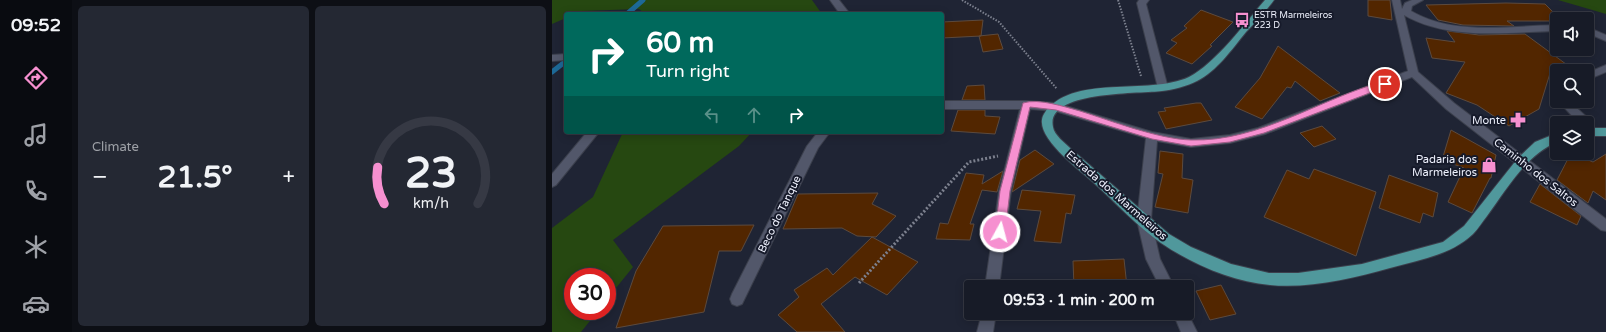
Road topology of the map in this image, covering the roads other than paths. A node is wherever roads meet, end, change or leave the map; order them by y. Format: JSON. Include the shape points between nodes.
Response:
{"nodes":[{"id":1,"x":834,"y":0,"type":"edge"},
{"id":2,"x":1144,"y":0,"type":"edge"},
{"id":3,"x":1270,"y":0,"type":"edge"},
{"id":4,"x":1396,"y":0,"type":"edge"},
{"id":5,"x":1419,"y":0,"type":"edge"},
{"id":6,"x":843,"y":12,"type":"edge"},
{"id":7,"x":1402,"y":12,"type":"junction"},
{"id":8,"x":1550,"y":28,"type":"edge"},
{"id":9,"x":1594,"y":33,"type":"edge"},
{"id":10,"x":1606,"y":38,"type":"edge"},
{"id":11,"x":564,"y":57,"type":"edge"},
{"id":12,"x":552,"y":58,"type":"edge"},
{"id":13,"x":1606,"y":68,"type":"edge"},
{"id":14,"x":1413,"y":73,"type":"junction"},
{"id":15,"x":1594,"y":74,"type":"edge"},
{"id":16,"x":1163,"y":88,"type":"junction"},
{"id":17,"x":1026,"y":104,"type":"junction"},
{"id":18,"x":1061,"y":104,"type":"junction"},
{"id":19,"x":944,"y":105,"type":"edge"},
{"id":20,"x":1570,"y":108,"type":"edge"},
{"id":21,"x":1579,"y":116,"type":"edge"},
{"id":22,"x":591,"y":134,"type":"edge"},
{"id":23,"x":822,"y":134,"type":"edge"},
{"id":24,"x":1152,"y":136,"type":"junction"},
{"id":25,"x":1550,"y":140,"type":"edge"},
{"id":26,"x":1522,"y":161,"type":"junction"},
{"id":27,"x":552,"y":182,"type":"edge"},
{"id":28,"x":1144,"y":220,"type":"junction"},
{"id":29,"x":1606,"y":226,"type":"edge"},
{"id":30,"x":993,"y":280,"type":"edge"},
{"id":31,"x":1164,"y":280,"type":"edge"},
{"id":32,"x":737,"y":299,"type":"dead end"},
{"id":33,"x":988,"y":320,"type":"edge"},
{"id":34,"x":1183,"y":320,"type":"edge"},
{"id":35,"x":985,"y":332,"type":"edge"},
{"id":36,"x":1189,"y":332,"type":"edge"}],
"edges":[{"from":1,"to":6,"type":"street"},
{"from":2,"to":16,"type":"street","via":[[1141,3]]},
{"from":3,"to":16,"type":"main road","via":[[1214,63],[1193,79]]},
{"from":4,"to":7,"type":"street"},
{"from":5,"to":7,"type":"street","via":[[1408,5]]},
{"from":7,"to":8,"type":"street","via":[[1424,23],[1456,28]]},
{"from":7,"to":14,"type":"street"},
{"from":9,"to":10,"type":"street"},
{"from":11,"to":12,"type":"street"},
{"from":13,"to":15,"type":"street"},
{"from":14,"to":24,"type":"street","via":[[1261,131],[1230,139],[1191,143]]},
{"from":14,"to":26,"type":"street","name":"Caminho dos Saltos","via":[[1450,106]]},
{"from":16,"to":18,"type":"main road","via":[[1085,94]]},
{"from":17,"to":18,"type":"street"},
{"from":17,"to":19,"type":"street"},
{"from":17,"to":30,"type":"street","via":[[1005,191]]},
{"from":18,"to":24,"type":"street"},
{"from":18,"to":28,"type":"main road","name":"Estrada dos Marmeleiros","via":[[1048,117],[1047,127],[1051,135]]},
{"from":20,"to":21,"type":"street"},
{"from":22,"to":27,"type":"street"},
{"from":23,"to":32,"type":"street","name":"Beco do Tanque","via":[[813,146]]},
{"from":24,"to":28,"type":"street"},
{"from":25,"to":26,"type":"main road","name":"Estrada dos Marmeleiros","via":[[1539,144]]},
{"from":26,"to":28,"type":"main road","name":"Estrada dos Marmeleiros","via":[[1469,230],[1447,246],[1362,270],[1298,279],[1269,279],[1229,270],[1164,238]]},
{"from":26,"to":29,"type":"street","name":"Caminho dos Saltos"},
{"from":28,"to":31,"type":"street","via":[[1153,258]]},
{"from":33,"to":35,"type":"street"},
{"from":34,"to":36,"type":"street"}]}
